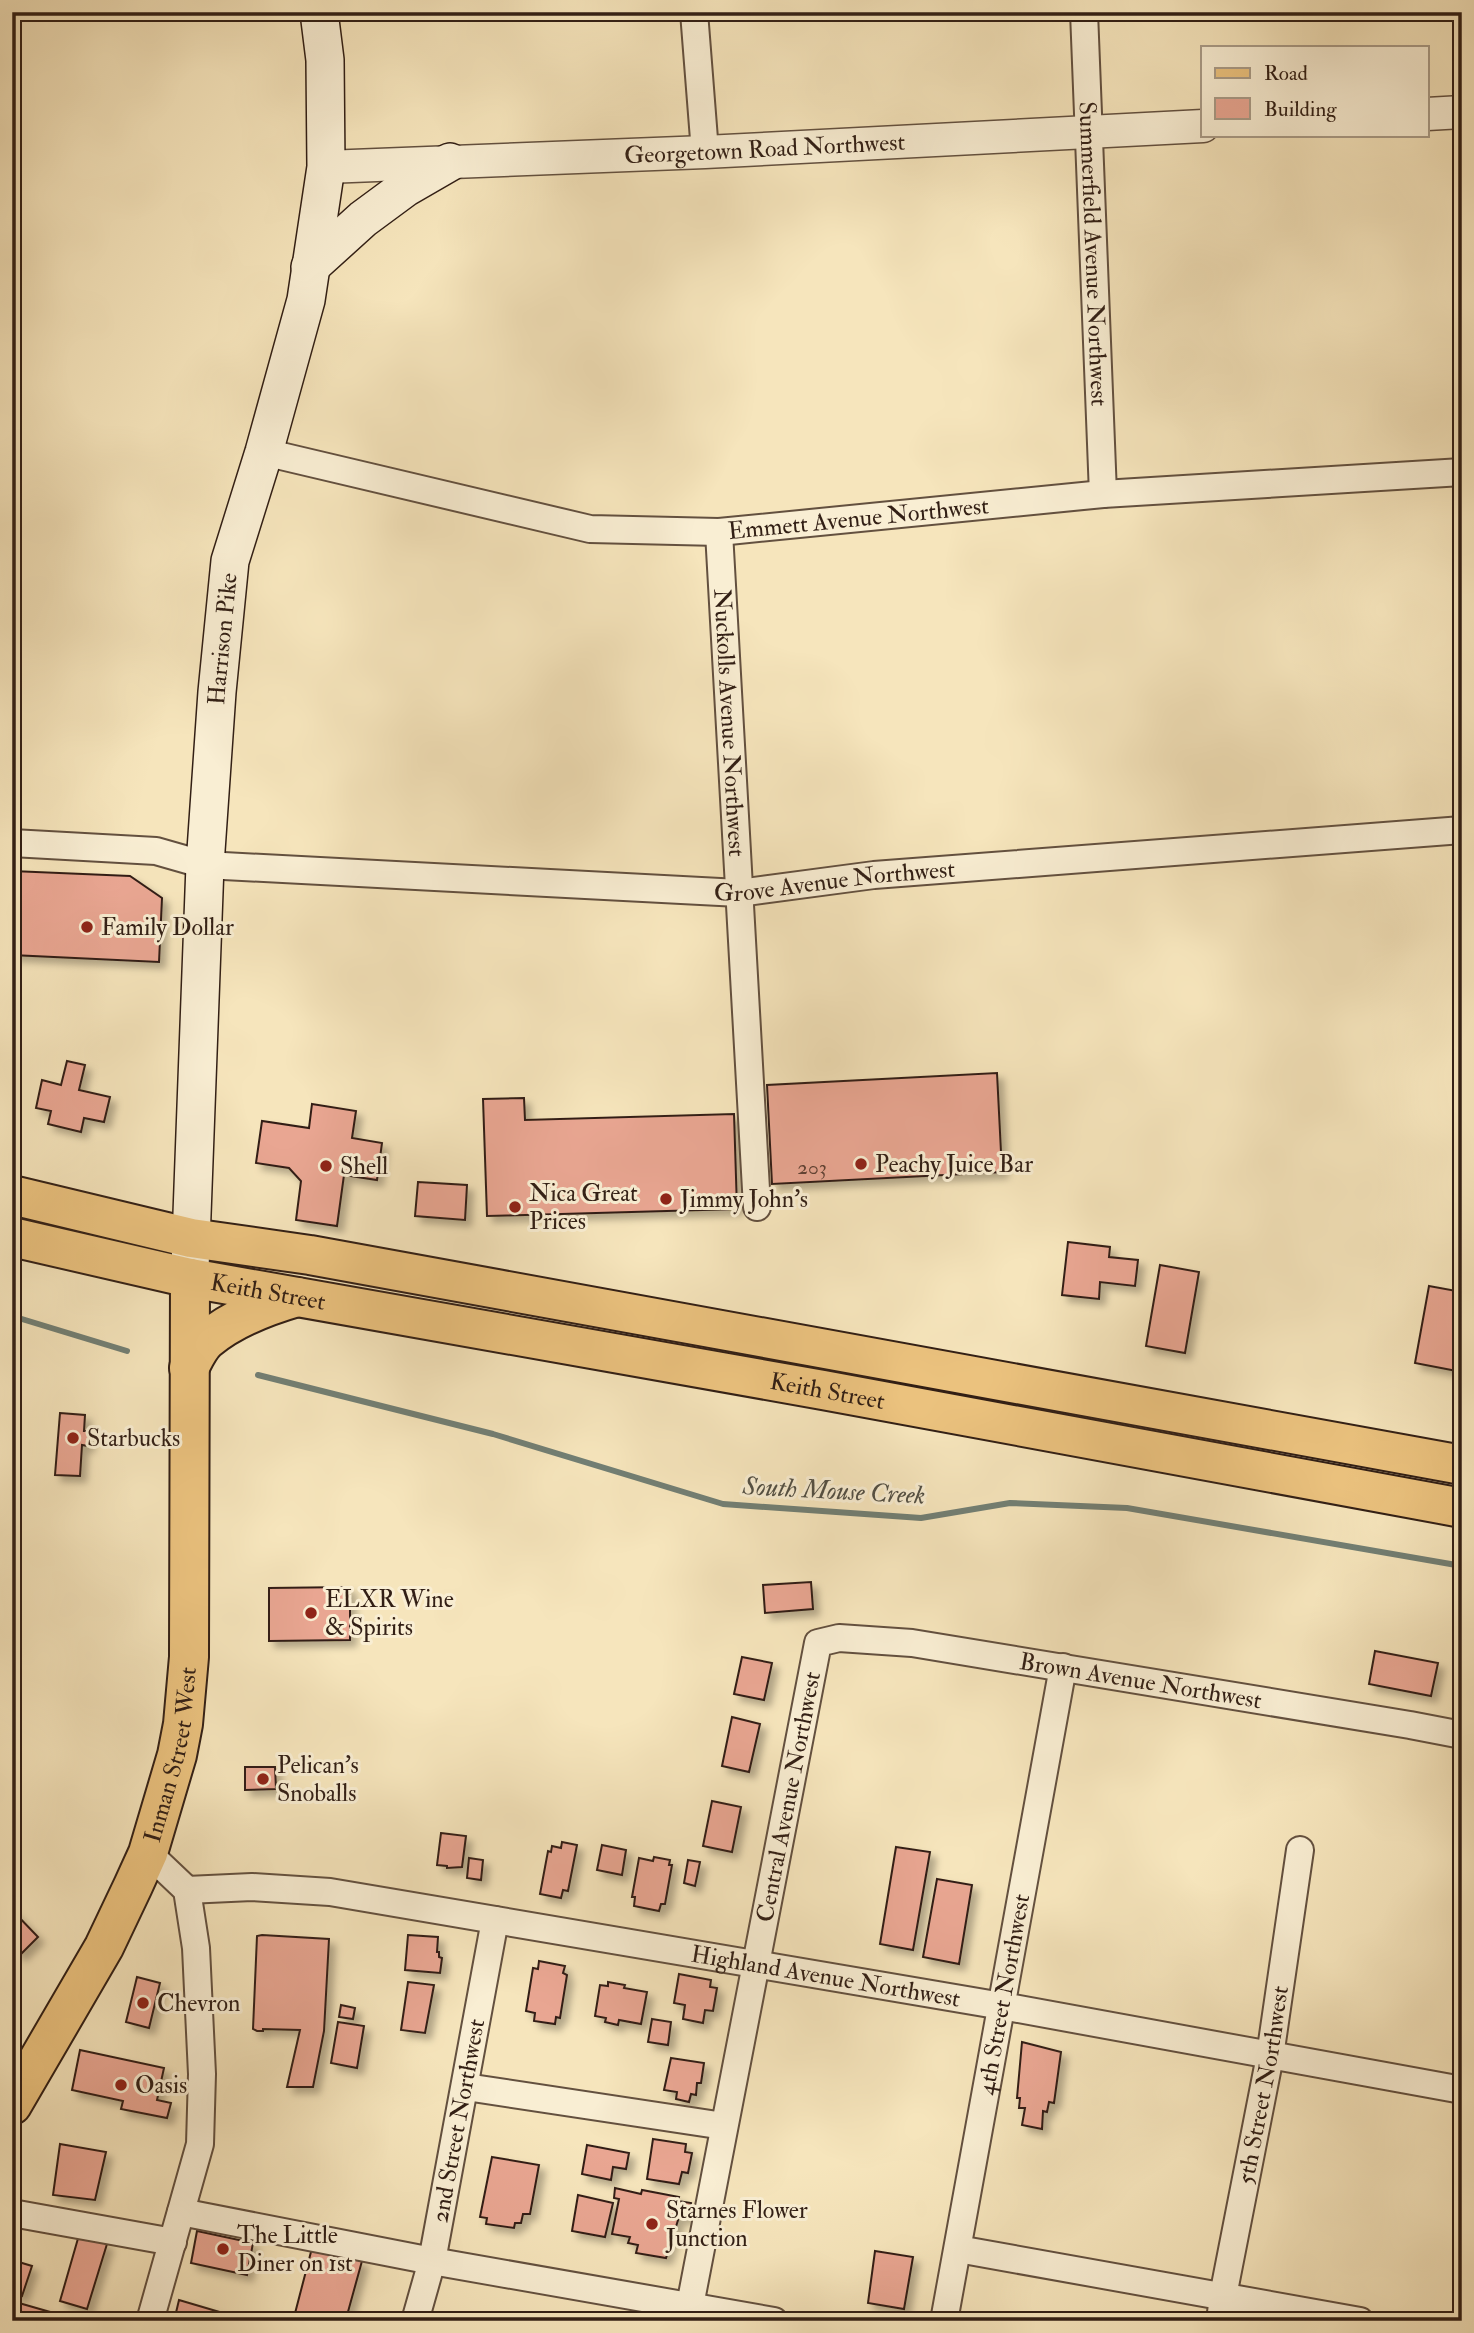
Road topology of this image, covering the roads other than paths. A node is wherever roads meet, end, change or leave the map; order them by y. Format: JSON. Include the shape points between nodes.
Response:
{"nodes":[{"id":1,"x":319,"y":12,"type":"edge"},
{"id":2,"x":694,"y":12,"type":"edge"},
{"id":3,"x":1084,"y":12,"type":"edge"},
{"id":4,"x":1462,"y":112,"type":"edge"},
{"id":5,"x":1428,"y":114,"type":"edge"},
{"id":6,"x":1201,"y":126,"type":"edge"},
{"id":7,"x":1090,"y":132,"type":"junction"},
{"id":8,"x":705,"y":152,"type":"junction"},
{"id":9,"x":450,"y":162,"type":"junction"},
{"id":10,"x":326,"y":167,"type":"junction"},
{"id":11,"x":310,"y":267,"type":"junction"},
{"id":12,"x":264,"y":452,"type":"junction"},
{"id":13,"x":1462,"y":472,"type":"edge"},
{"id":14,"x":1103,"y":494,"type":"junction"},
{"id":15,"x":719,"y":532,"type":"junction"},
{"id":16,"x":1462,"y":830,"type":"edge"},
{"id":17,"x":12,"y":843,"type":"edge"},
{"id":18,"x":205,"y":865,"type":"junction"},
{"id":19,"x":739,"y":893,"type":"junction"},
{"id":20,"x":12,"y":1195,"type":"edge"},
{"id":21,"x":757,"y":1207,"type":"dead end"},
{"id":22,"x":12,"y":1237,"type":"edge"},
{"id":23,"x":191,"y":1238,"type":"junction"},
{"id":24,"x":190,"y":1278,"type":"junction"},
{"id":25,"x":298,"y":1297,"type":"junction"},
{"id":26,"x":830,"y":1351,"type":"junction"},
{"id":27,"x":189,"y":1368,"type":"junction"},
{"id":28,"x":823,"y":1390,"type":"junction"},
{"id":29,"x":1462,"y":1465,"type":"edge"},
{"id":30,"x":1462,"y":1508,"type":"edge"},
{"id":31,"x":818,"y":1643,"type":"joint"},
{"id":32,"x":1063,"y":1667,"type":"junction"},
{"id":33,"x":1462,"y":1735,"type":"edge"},
{"id":34,"x":1300,"y":1850,"type":"dead end"},
{"id":35,"x":148,"y":1853,"type":"junction"},
{"id":36,"x":187,"y":1890,"type":"junction"},
{"id":37,"x":495,"y":1920,"type":"junction"},
{"id":38,"x":757,"y":1963,"type":"junction"},
{"id":39,"x":1002,"y":2006,"type":"junction"},
{"id":40,"x":1270,"y":2056,"type":"junction"},
{"id":41,"x":466,"y":2087,"type":"junction"},
{"id":42,"x":1462,"y":2090,"type":"edge"},
{"id":43,"x":12,"y":2105,"type":"edge"},
{"id":44,"x":724,"y":2126,"type":"junction"},
{"id":45,"x":181,"y":2212,"type":"junction"},
{"id":46,"x":12,"y":2213,"type":"edge"},
{"id":47,"x":173,"y":2242,"type":"junction"},
{"id":48,"x":958,"y":2249,"type":"junction"},
{"id":49,"x":432,"y":2261,"type":"junction"},
{"id":50,"x":1222,"y":2308,"type":"edge"},
{"id":51,"x":690,"y":2313,"type":"edge"},
{"id":52,"x":150,"y":2321,"type":"edge"},
{"id":53,"x":415,"y":2321,"type":"edge"},
{"id":54,"x":774,"y":2321,"type":"edge"},
{"id":55,"x":944,"y":2321,"type":"edge"},
{"id":56,"x":1360,"y":2321,"type":"edge"}],
"edges":[{"from":1,"to":10,"type":"main road","name":"Harrison Pike","via":[[325,60]]},
{"from":2,"to":8,"type":"street"},
{"from":3,"to":7,"type":"street","name":"Summerfield Avenue Northwest"},
{"from":4,"to":5,"type":"street"},
{"from":6,"to":7,"type":"street","name":"Georgetown Road Northwest"},
{"from":7,"to":8,"type":"street","name":"Georgetown Road Northwest"},
{"from":7,"to":14,"type":"street","name":"Summerfield Avenue Northwest"},
{"from":8,"to":9,"type":"street","name":"Georgetown Road Northwest"},
{"from":9,"to":10,"type":"street","name":"Georgetown Road Northwest"},
{"from":9,"to":11,"type":"main road","via":[[363,219]]},
{"from":10,"to":11,"type":"main road","name":"Harrison Pike"},
{"from":11,"to":12,"type":"main road","name":"Harrison Pike","via":[[306,300]]},
{"from":12,"to":15,"type":"street","name":"Emmett Avenue Northwest","via":[[590,529]]},
{"from":12,"to":18,"type":"main road","name":"Harrison Pike","via":[[230,561]]},
{"from":13,"to":14,"type":"street","name":"Emmett Avenue Northwest"},
{"from":14,"to":15,"type":"street","name":"Emmett Avenue Northwest"},
{"from":15,"to":19,"type":"street","name":"Nuckolls Avenue Northwest"},
{"from":16,"to":19,"type":"street","name":"Grove Avenue Northwest","via":[[874,874]]},
{"from":17,"to":18,"type":"street","name":"Grove Avenue Northwest","via":[[156,851]]},
{"from":18,"to":19,"type":"street","name":"Grove Avenue Northwest"},
{"from":18,"to":23,"type":"main road","name":"Harrison Pike"},
{"from":19,"to":21,"type":"street","name":"Nuckolls Avenue Northwest"},
{"from":20,"to":23,"type":"main road","name":"Keith Street"},
{"from":22,"to":24,"type":"main road","name":"Keith Street"},
{"from":23,"to":24,"type":"main road","name":"Harrison Pike"},
{"from":23,"to":26,"type":"main road","name":"Keith Street","via":[[310,1255]]},
{"from":24,"to":25,"type":"main road","name":"Keith Street"},
{"from":24,"to":27,"type":"main road","name":"Inman Street West"},
{"from":25,"to":27,"type":"main road","via":[[262,1307],[213,1336]]},
{"from":25,"to":28,"type":"main road","name":"Keith Street"},
{"from":26,"to":28,"type":"main road"},
{"from":26,"to":29,"type":"main road","name":"Keith Street"},
{"from":27,"to":35,"type":"main road","name":"Inman Street West","via":[[187,1681],[177,1755]]},
{"from":28,"to":30,"type":"main road","name":"Keith Street"},
{"from":31,"to":32,"type":"street","name":"Brown Avenue Northwest","via":[[839,1638],[912,1643]]},
{"from":31,"to":38,"type":"street","name":"Central Avenue Northwest"},
{"from":32,"to":33,"type":"street","name":"Brown Avenue Northwest"},
{"from":32,"to":39,"type":"street","name":"4th Street Northwest"},
{"from":34,"to":40,"type":"street","name":"5th Street Northwest"},
{"from":35,"to":36,"type":"street"},
{"from":35,"to":43,"type":"main road","name":"Inman Street West","via":[[104,1947]]},
{"from":36,"to":37,"type":"street","name":"Highland Avenue Northwest","via":[[252,1887],[330,1892]]},
{"from":36,"to":45,"type":"street","via":[[196,1948],[202,2109],[200,2144]]},
{"from":37,"to":38,"type":"street","name":"Highland Avenue Northwest"},
{"from":37,"to":41,"type":"street","name":"2nd Street Northwest"},
{"from":38,"to":39,"type":"street","name":"Highland Avenue Northwest"},
{"from":38,"to":44,"type":"street","name":"Central Avenue Northwest"},
{"from":39,"to":40,"type":"street","name":"Highland Avenue Northwest"},
{"from":39,"to":48,"type":"street","name":"4th Street Northwest"},
{"from":40,"to":42,"type":"street","name":"Highland Avenue Northwest"},
{"from":40,"to":50,"type":"street","name":"5th Street Northwest"},
{"from":41,"to":44,"type":"street"},
{"from":41,"to":49,"type":"street","name":"2nd Street Northwest"},
{"from":44,"to":51,"type":"street","name":"Central Avenue Northwest"},
{"from":45,"to":47,"type":"street"},
{"from":45,"to":49,"type":"street"},
{"from":46,"to":47,"type":"street"},
{"from":47,"to":52,"type":"street"},
{"from":48,"to":50,"type":"street"},
{"from":48,"to":55,"type":"street","name":"4th Street Northwest"},
{"from":49,"to":51,"type":"street"},
{"from":49,"to":53,"type":"street","name":"2nd Street Northwest"},
{"from":50,"to":56,"type":"street"},
{"from":51,"to":54,"type":"street"}]}
